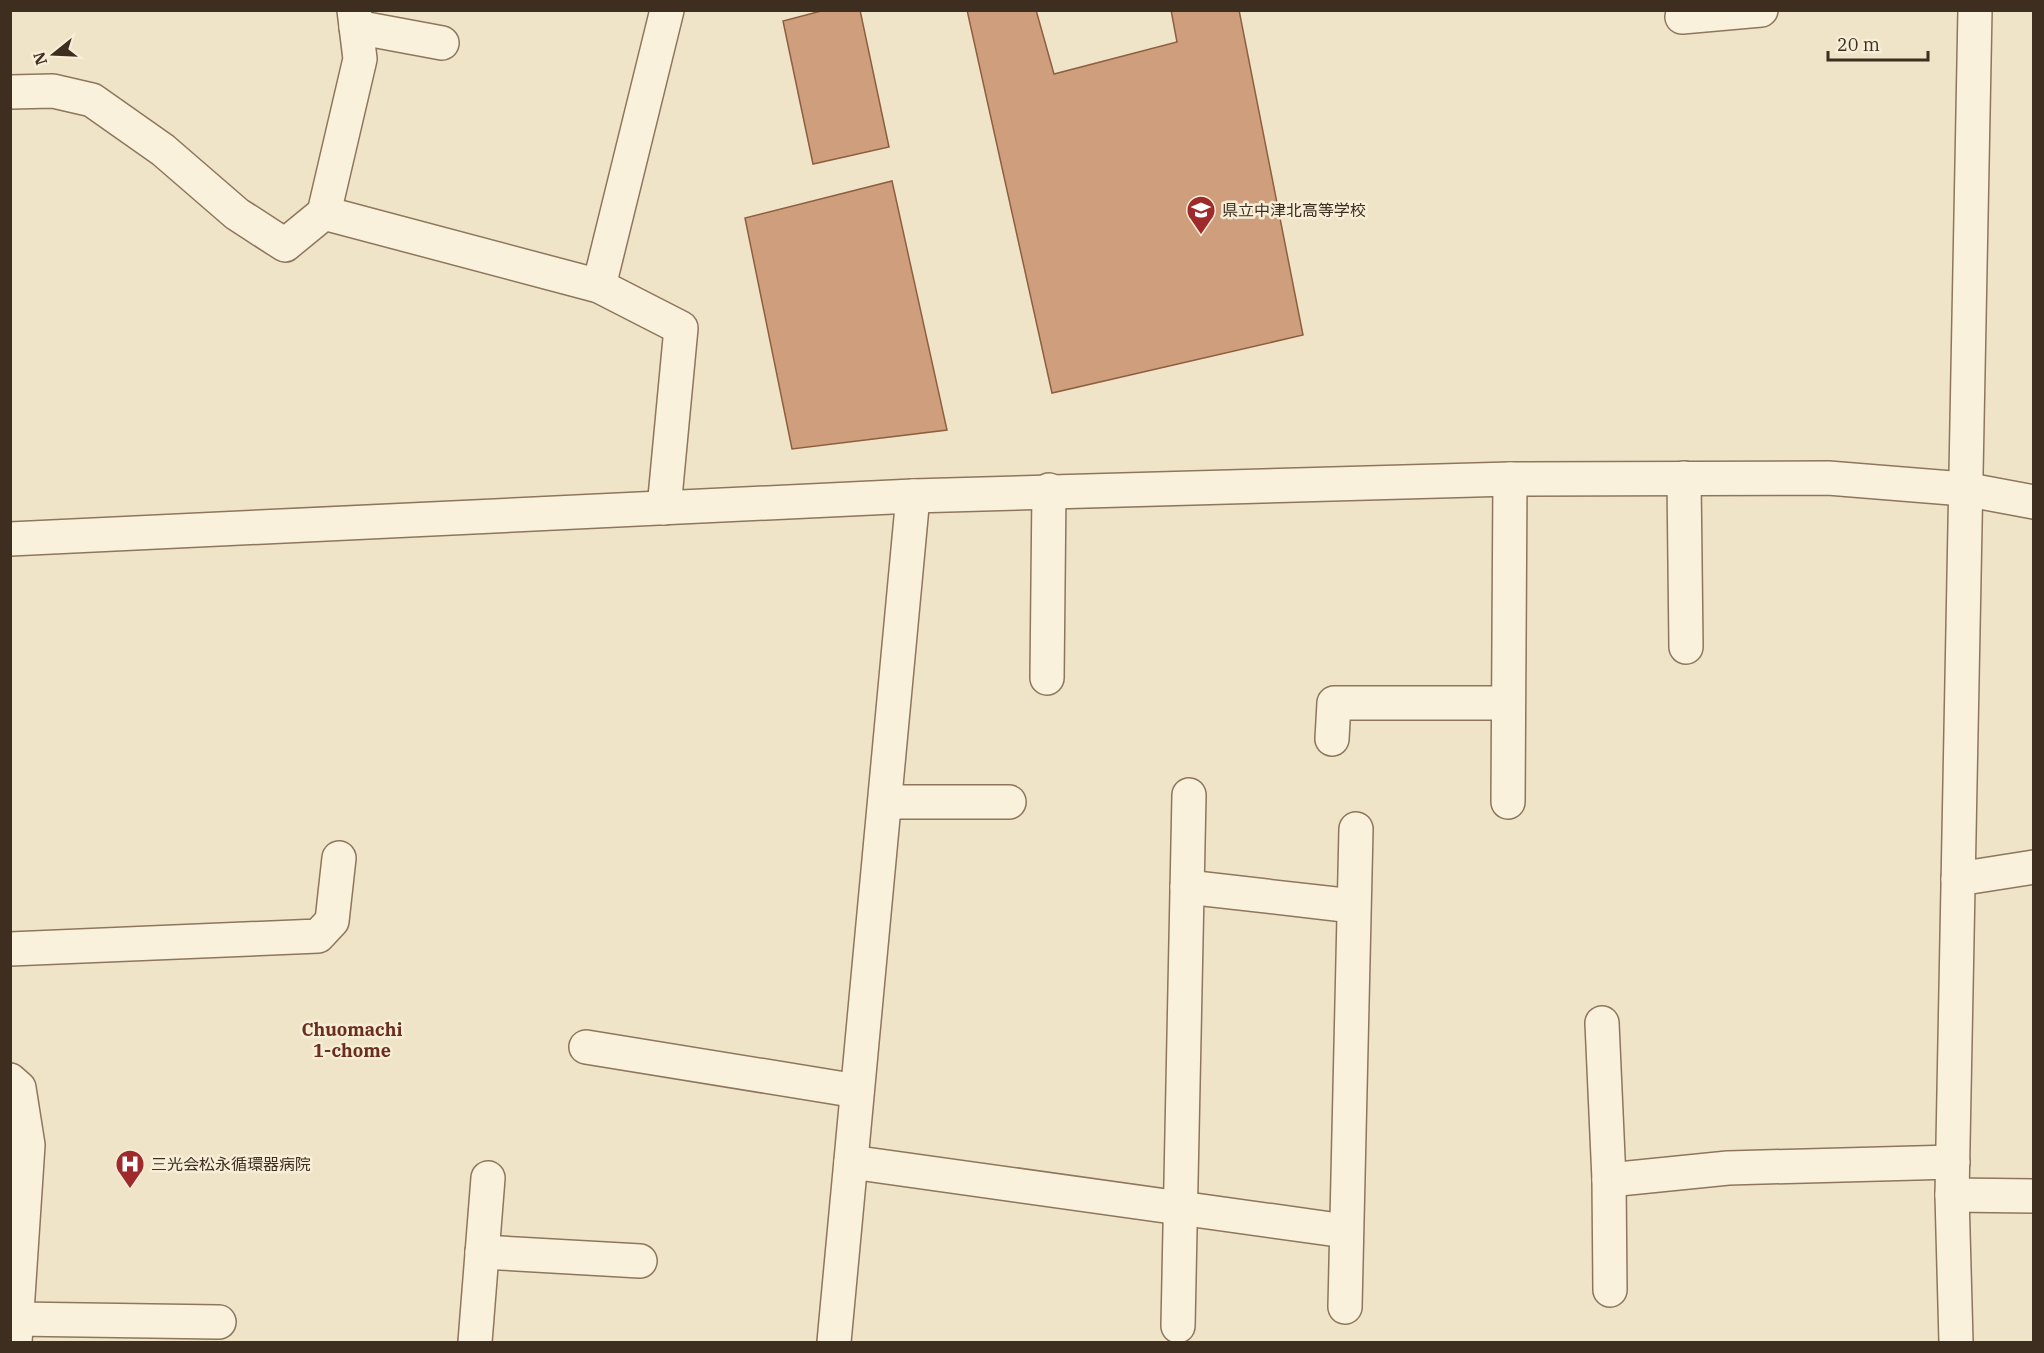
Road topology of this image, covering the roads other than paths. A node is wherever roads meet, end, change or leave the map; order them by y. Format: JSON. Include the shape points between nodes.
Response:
{"nodes":[{"id":1,"x":667,"y":10,"type":"edge"},
{"id":2,"x":1761,"y":10,"type":"edge"},
{"id":3,"x":1975,"y":10,"type":"edge"},
{"id":4,"x":1682,"y":17,"type":"dead end"},
{"id":5,"x":355,"y":19,"type":"edge"},
{"id":6,"x":442,"y":43,"type":"dead end"},
{"id":7,"x":10,"y":92,"type":"edge"},
{"id":8,"x":324,"y":213,"type":"junction"},
{"id":9,"x":599,"y":286,"type":"junction"},
{"id":10,"x":1684,"y":478,"type":"junction"},
{"id":11,"x":1510,"y":479,"type":"junction"},
{"id":12,"x":1964,"y":489,"type":"junction"},
{"id":13,"x":1049,"y":490,"type":"junction"},
{"id":14,"x":913,"y":496,"type":"junction"},
{"id":15,"x":2034,"y":502,"type":"edge"},
{"id":16,"x":664,"y":508,"type":"junction"},
{"id":17,"x":10,"y":539,"type":"edge"},
{"id":18,"x":1686,"y":647,"type":"dead end"},
{"id":19,"x":1047,"y":678,"type":"dead end"},
{"id":20,"x":1508,"y":704,"type":"junction"},
{"id":21,"x":1332,"y":739,"type":"dead end"},
{"id":22,"x":1189,"y":795,"type":"dead end"},
{"id":23,"x":885,"y":802,"type":"junction"},
{"id":24,"x":1009,"y":802,"type":"dead end"},
{"id":25,"x":1508,"y":802,"type":"dead end"},
{"id":26,"x":1356,"y":829,"type":"dead end"},
{"id":27,"x":339,"y":858,"type":"dead end"},
{"id":28,"x":2034,"y":867,"type":"edge"},
{"id":29,"x":1958,"y":879,"type":"junction"},
{"id":30,"x":1187,"y":887,"type":"junction"},
{"id":31,"x":1353,"y":906,"type":"junction"},
{"id":32,"x":10,"y":950,"type":"edge"},
{"id":33,"x":1602,"y":1023,"type":"dead end"},
{"id":34,"x":585,"y":1047,"type":"dead end"},
{"id":35,"x":10,"y":1080,"type":"edge"},
{"id":36,"x":857,"y":1091,"type":"junction"},
{"id":37,"x":1953,"y":1161,"type":"junction"},
{"id":38,"x":850,"y":1162,"type":"junction"},
{"id":39,"x":488,"y":1178,"type":"dead end"},
{"id":40,"x":1609,"y":1180,"type":"junction"},
{"id":41,"x":1952,"y":1195,"type":"junction"},
{"id":42,"x":2034,"y":1196,"type":"edge"},
{"id":43,"x":1180,"y":1208,"type":"junction"},
{"id":44,"x":1346,"y":1231,"type":"junction"},
{"id":45,"x":482,"y":1252,"type":"junction"},
{"id":46,"x":640,"y":1261,"type":"dead end"},
{"id":47,"x":1610,"y":1290,"type":"dead end"},
{"id":48,"x":1345,"y":1307,"type":"dead end"},
{"id":49,"x":219,"y":1322,"type":"dead end"},
{"id":50,"x":1178,"y":1326,"type":"dead end"},
{"id":51,"x":15,"y":1331,"type":"edge"},
{"id":52,"x":475,"y":1342,"type":"edge"},
{"id":53,"x":834,"y":1342,"type":"edge"},
{"id":54,"x":1956,"y":1342,"type":"edge"}],
"edges":[{"from":1,"to":9,"type":"street"},
{"from":2,"to":4,"type":"street"},
{"from":3,"to":12,"type":"street"},
{"from":5,"to":6,"type":"street"},
{"from":5,"to":8,"type":"street","via":[[360,59]]},
{"from":7,"to":8,"type":"street","via":[[53,91],[92,100],[163,150],[237,214],[285,245]]},
{"from":8,"to":9,"type":"street"},
{"from":9,"to":16,"type":"street","via":[[681,328]]},
{"from":10,"to":11,"type":"street"},
{"from":10,"to":12,"type":"street","via":[[1828,478]]},
{"from":10,"to":18,"type":"street"},
{"from":11,"to":13,"type":"street"},
{"from":11,"to":20,"type":"street"},
{"from":12,"to":15,"type":"street"},
{"from":12,"to":29,"type":"street"},
{"from":13,"to":14,"type":"street"},
{"from":13,"to":19,"type":"street"},
{"from":14,"to":16,"type":"street"},
{"from":14,"to":23,"type":"street"},
{"from":16,"to":17,"type":"street"},
{"from":20,"to":21,"type":"street","via":[[1334,704]]},
{"from":20,"to":25,"type":"street"},
{"from":22,"to":30,"type":"street"},
{"from":23,"to":24,"type":"street"},
{"from":23,"to":36,"type":"street"},
{"from":26,"to":31,"type":"street"},
{"from":27,"to":32,"type":"street","via":[[332,921],[318,936]]},
{"from":28,"to":29,"type":"street"},
{"from":29,"to":37,"type":"street"},
{"from":30,"to":31,"type":"street"},
{"from":30,"to":43,"type":"street"},
{"from":31,"to":44,"type":"street"},
{"from":33,"to":40,"type":"street"},
{"from":34,"to":36,"type":"street"},
{"from":35,"to":51,"type":"street","via":[[20,1088],[28,1145]]},
{"from":36,"to":38,"type":"street"},
{"from":37,"to":40,"type":"street","via":[[1728,1168]]},
{"from":37,"to":41,"type":"street"},
{"from":38,"to":43,"type":"street"},
{"from":38,"to":53,"type":"street"},
{"from":39,"to":45,"type":"street"},
{"from":40,"to":47,"type":"street"},
{"from":41,"to":42,"type":"street"},
{"from":41,"to":54,"type":"street"},
{"from":43,"to":44,"type":"street"},
{"from":43,"to":50,"type":"street"},
{"from":44,"to":48,"type":"street"},
{"from":45,"to":46,"type":"street"},
{"from":45,"to":52,"type":"street"},
{"from":49,"to":51,"type":"street"}]}
